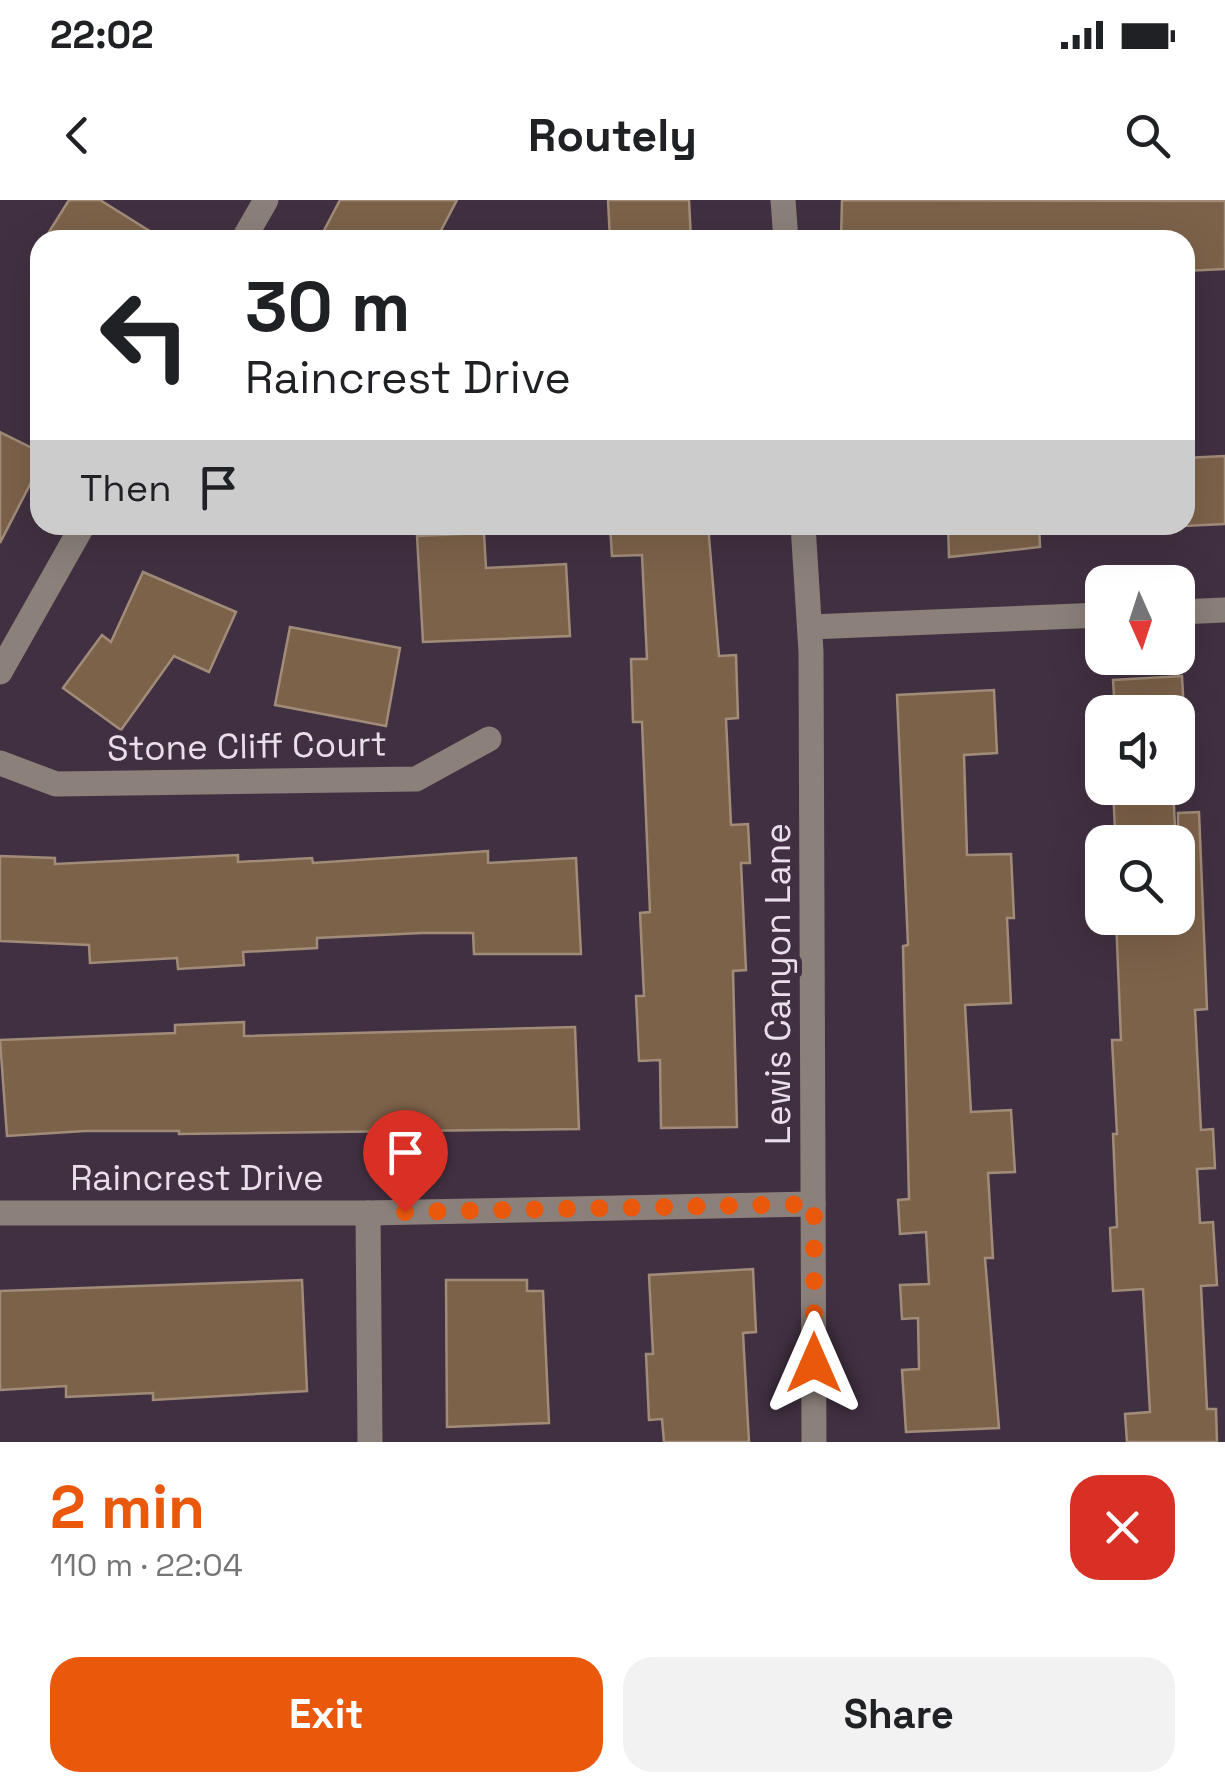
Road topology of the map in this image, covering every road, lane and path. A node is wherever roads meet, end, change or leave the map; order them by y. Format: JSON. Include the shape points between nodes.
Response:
{"nodes":[{"id":1,"x":266,"y":200,"type":"edge"},
{"id":2,"x":783,"y":200,"type":"edge"},
{"id":3,"x":250,"y":230,"type":"edge"},
{"id":4,"x":785,"y":230,"type":"edge"},
{"id":5,"x":77,"y":535,"type":"edge"},
{"id":6,"x":804,"y":535,"type":"edge"},
{"id":7,"x":1225,"y":610,"type":"edge"},
{"id":8,"x":1195,"y":611,"type":"edge"},
{"id":9,"x":1085,"y":616,"type":"edge"},
{"id":10,"x":810,"y":627,"type":"junction"},
{"id":11,"x":0,"y":672,"type":"edge"},
{"id":12,"x":489,"y":739,"type":"dead end"},
{"id":13,"x":0,"y":763,"type":"edge"},
{"id":14,"x":814,"y":1204,"type":"junction"},
{"id":15,"x":0,"y":1213,"type":"edge"},
{"id":16,"x":368,"y":1213,"type":"junction"},
{"id":17,"x":370,"y":1442,"type":"edge"},
{"id":18,"x":814,"y":1442,"type":"edge"}],
"edges":[{"from":1,"to":3,"type":"street"},
{"from":2,"to":4,"type":"street"},
{"from":5,"to":11,"type":"street"},
{"from":6,"to":10,"type":"street","name":"Lewis Canyon Lane"},
{"from":7,"to":8,"type":"street"},
{"from":9,"to":10,"type":"street"},
{"from":10,"to":14,"type":"street","name":"Lewis Canyon Lane"},
{"from":12,"to":13,"type":"street","name":"Stone Cliff Court","via":[[416,779],[56,784]]},
{"from":14,"to":16,"type":"street","name":"Raincrest Drive"},
{"from":14,"to":18,"type":"street","name":"Lewis Canyon Lane"},
{"from":15,"to":16,"type":"street","name":"Raincrest Drive"},
{"from":16,"to":17,"type":"street"}]}
